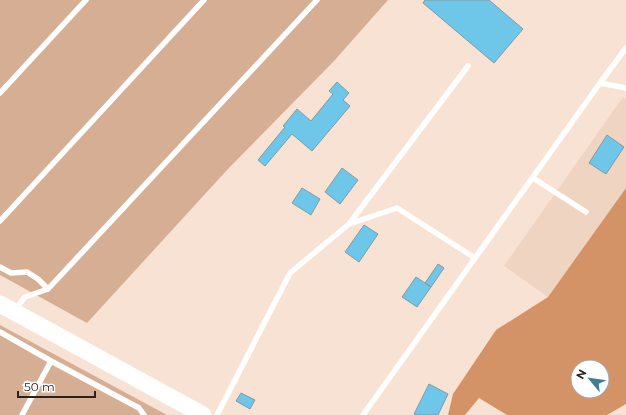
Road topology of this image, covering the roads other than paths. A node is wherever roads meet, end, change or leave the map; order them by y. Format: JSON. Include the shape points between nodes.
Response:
{"nodes":[{"id":1,"x":86,"y":0,"type":"edge"},
{"id":2,"x":204,"y":0,"type":"edge"},
{"id":3,"x":317,"y":0,"type":"edge"},
{"id":4,"x":626,"y":48,"type":"edge"},
{"id":5,"x":468,"y":66,"type":"dead end"},
{"id":6,"x":600,"y":83,"type":"junction"},
{"id":7,"x":626,"y":88,"type":"edge"},
{"id":8,"x":0,"y":93,"type":"edge"},
{"id":9,"x":533,"y":178,"type":"junction"},
{"id":10,"x":586,"y":212,"type":"dead end"},
{"id":11,"x":0,"y":220,"type":"edge"},
{"id":12,"x":349,"y":224,"type":"junction"},
{"id":13,"x":475,"y":258,"type":"junction"},
{"id":14,"x":0,"y":267,"type":"edge"},
{"id":15,"x":48,"y":289,"type":"junction"},
{"id":16,"x":7,"y":308,"type":"edge"},
{"id":17,"x":0,"y":332,"type":"edge"},
{"id":18,"x":51,"y":361,"type":"junction"},
{"id":19,"x":22,"y":415,"type":"edge"},
{"id":20,"x":144,"y":415,"type":"edge"},
{"id":21,"x":203,"y":415,"type":"edge"},
{"id":22,"x":217,"y":415,"type":"edge"},
{"id":23,"x":363,"y":415,"type":"edge"}],
"edges":[{"from":1,"to":8,"type":"lane"},
{"from":2,"to":11,"type":"lane"},
{"from":3,"to":15,"type":"lane"},
{"from":4,"to":6,"type":"lane"},
{"from":5,"to":12,"type":"lane"},
{"from":6,"to":7,"type":"lane"},
{"from":6,"to":9,"type":"lane"},
{"from":9,"to":10,"type":"lane"},
{"from":9,"to":13,"type":"lane"},
{"from":12,"to":13,"type":"lane","via":[[397,208]]},
{"from":12,"to":22,"type":"lane","via":[[290,273]]},
{"from":13,"to":23,"type":"lane"},
{"from":14,"to":15,"type":"lane","via":[[11,273],[27,272]]},
{"from":15,"to":16,"type":"lane","via":[[25,297]]},
{"from":16,"to":21,"type":"main road"},
{"from":17,"to":18,"type":"lane"},
{"from":18,"to":19,"type":"lane"},
{"from":18,"to":20,"type":"lane","via":[[139,408]]}]}
